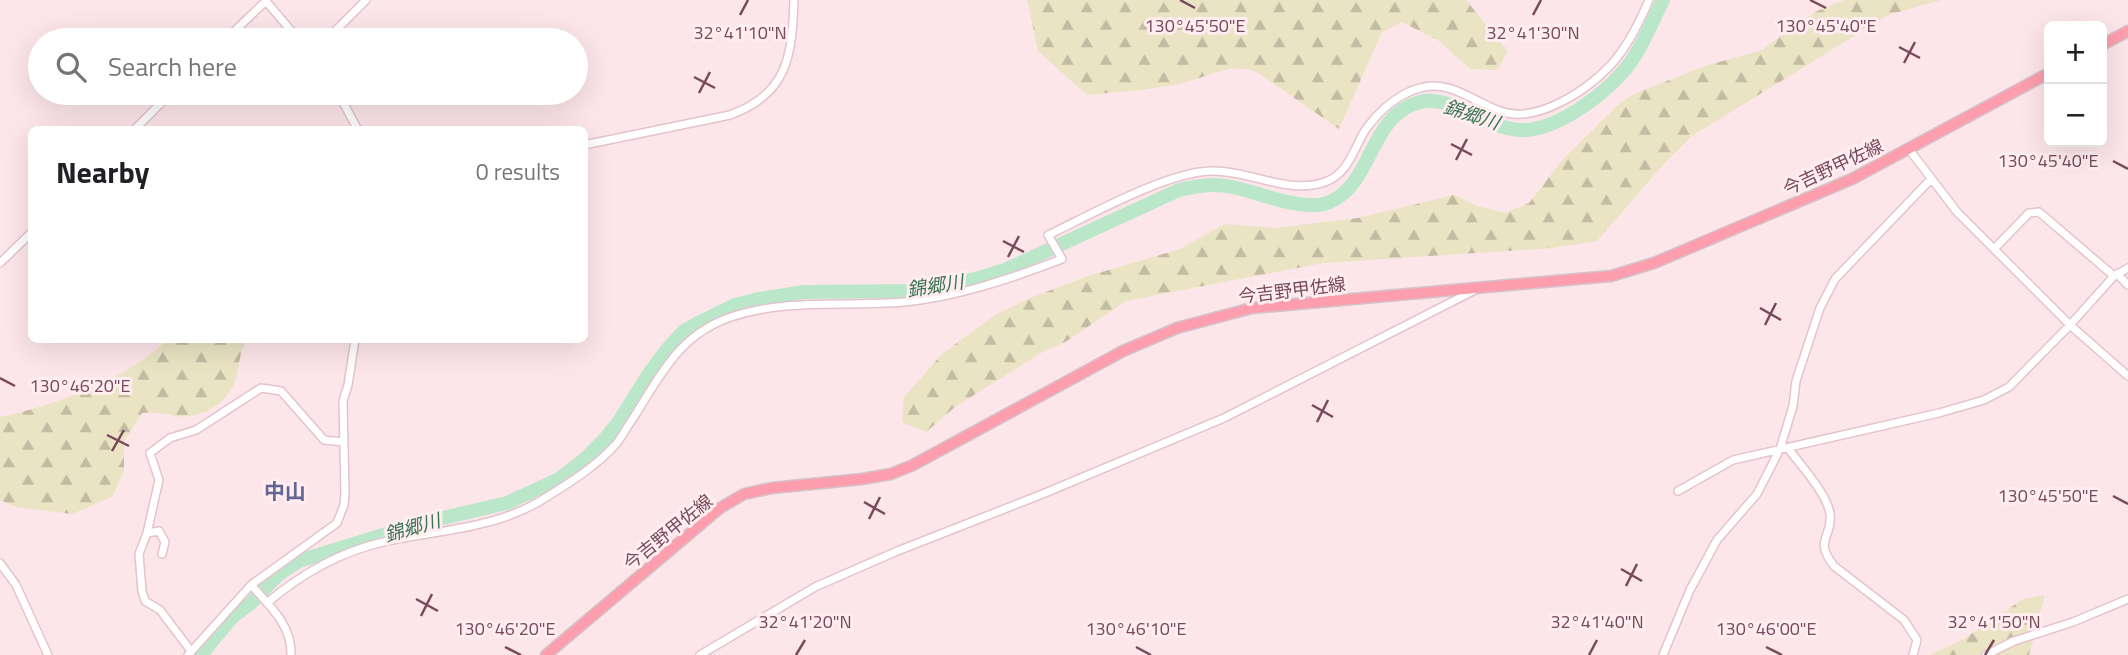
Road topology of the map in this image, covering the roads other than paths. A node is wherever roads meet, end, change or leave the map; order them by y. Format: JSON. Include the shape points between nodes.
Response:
{"nodes":[{"id":1,"x":366,"y":0,"type":"edge"},
{"id":2,"x":794,"y":0,"type":"edge"},
{"id":3,"x":1649,"y":0,"type":"edge"},
{"id":4,"x":265,"y":1,"type":"edge"},
{"id":5,"x":237,"y":28,"type":"edge"},
{"id":6,"x":289,"y":28,"type":"edge"},
{"id":7,"x":338,"y":28,"type":"edge"},
{"id":8,"x":2128,"y":32,"type":"edge"},
{"id":9,"x":2107,"y":42,"type":"edge"},
{"id":10,"x":2044,"y":76,"type":"edge"},
{"id":11,"x":159,"y":105,"type":"edge"},
{"id":12,"x":344,"y":105,"type":"edge"},
{"id":13,"x":138,"y":126,"type":"edge"},
{"id":14,"x":356,"y":126,"type":"edge"},
{"id":15,"x":588,"y":144,"type":"edge"},
{"id":16,"x":1908,"y":148,"type":"junction"},
{"id":17,"x":1931,"y":179,"type":"junction"},
{"id":18,"x":28,"y":236,"type":"edge"},
{"id":19,"x":1994,"y":249,"type":"junction"},
{"id":20,"x":0,"y":263,"type":"edge"},
{"id":21,"x":2128,"y":268,"type":"edge"},
{"id":22,"x":2116,"y":275,"type":"junction"},
{"id":23,"x":2128,"y":285,"type":"edge"},
{"id":24,"x":1479,"y":288,"type":"junction"},
{"id":25,"x":2070,"y":325,"type":"junction"},
{"id":26,"x":355,"y":343,"type":"edge"},
{"id":27,"x":2128,"y":376,"type":"edge"},
{"id":28,"x":342,"y":442,"type":"junction"},
{"id":29,"x":1784,"y":449,"type":"junction"},
{"id":30,"x":1678,"y":491,"type":"dead end"},
{"id":31,"x":147,"y":533,"type":"junction"},
{"id":32,"x":162,"y":554,"type":"dead end"},
{"id":33,"x":0,"y":564,"type":"edge"},
{"id":34,"x":251,"y":585,"type":"junction"},
{"id":35,"x":2128,"y":600,"type":"edge"},
{"id":36,"x":267,"y":603,"type":"junction"},
{"id":37,"x":190,"y":653,"type":"edge"},
{"id":38,"x":48,"y":655,"type":"edge"},
{"id":39,"x":291,"y":655,"type":"edge"},
{"id":40,"x":546,"y":655,"type":"edge"},
{"id":41,"x":700,"y":655,"type":"edge"},
{"id":42,"x":1663,"y":655,"type":"edge"},
{"id":43,"x":1913,"y":655,"type":"edge"},
{"id":44,"x":1986,"y":655,"type":"edge"}],
"edges":[{"from":1,"to":7,"type":"street"},
{"from":2,"to":15,"type":"street","via":[[786,66],[766,97],[730,116]]},
{"from":3,"to":36,"type":"street","via":[[1615,60],[1562,102],[1538,111],[1503,112],[1440,85],[1422,87],[1385,107],[1366,129],[1342,171],[1314,186],[1236,173],[1195,173],[1048,234],[1062,259],[1024,274],[924,299],[790,305],[729,317],[680,346],[617,443],[543,500],[485,524],[365,547],[312,570]]},
{"from":4,"to":5,"type":"street"},
{"from":4,"to":6,"type":"street"},
{"from":8,"to":9,"type":"main road"},
{"from":10,"to":16,"type":"main road","name":"今吉野甲佐線"},
{"from":11,"to":13,"type":"street"},
{"from":12,"to":14,"type":"street"},
{"from":16,"to":17,"type":"street"},
{"from":16,"to":24,"type":"main road","name":"今吉野甲佐線","via":[[1828,190],[1654,263],[1611,276]]},
{"from":17,"to":19,"type":"street"},
{"from":17,"to":29,"type":"street","via":[[1835,279],[1820,308],[1796,381]]},
{"from":18,"to":20,"type":"street"},
{"from":19,"to":22,"type":"street","via":[[2029,213],[2039,212]]},
{"from":19,"to":25,"type":"street"},
{"from":21,"to":22,"type":"street"},
{"from":22,"to":23,"type":"street"},
{"from":22,"to":25,"type":"street"},
{"from":24,"to":40,"type":"main road","name":"今吉野甲佐線","via":[[1252,308],[1214,317],[1123,351],[891,474],[744,494],[712,514]]},
{"from":24,"to":41,"type":"street","via":[[1224,418],[815,587]]},
{"from":25,"to":27,"type":"street"},
{"from":25,"to":29,"type":"street","via":[[2009,387],[1984,400]]},
{"from":26,"to":28,"type":"street","via":[[343,401]]},
{"from":28,"to":31,"type":"street","via":[[324,440],[281,391],[261,388],[150,453],[159,480]]},
{"from":28,"to":34,"type":"street","via":[[345,493],[337,523]]},
{"from":29,"to":30,"type":"street","via":[[1733,460]]},
{"from":29,"to":42,"type":"street","via":[[1757,494],[1717,540]]},
{"from":29,"to":43,"type":"street","via":[[1824,498],[1830,513],[1824,538],[1826,555],[1912,630],[1917,640]]},
{"from":31,"to":32,"type":"street","via":[[159,531],[165,542]]},
{"from":31,"to":37,"type":"street","via":[[139,554],[145,601],[160,610]]},
{"from":33,"to":38,"type":"street","via":[[16,585]]},
{"from":34,"to":36,"type":"street"},
{"from":34,"to":37,"type":"street"},
{"from":35,"to":44,"type":"street"},
{"from":36,"to":39,"type":"street","via":[[287,631]]}]}
